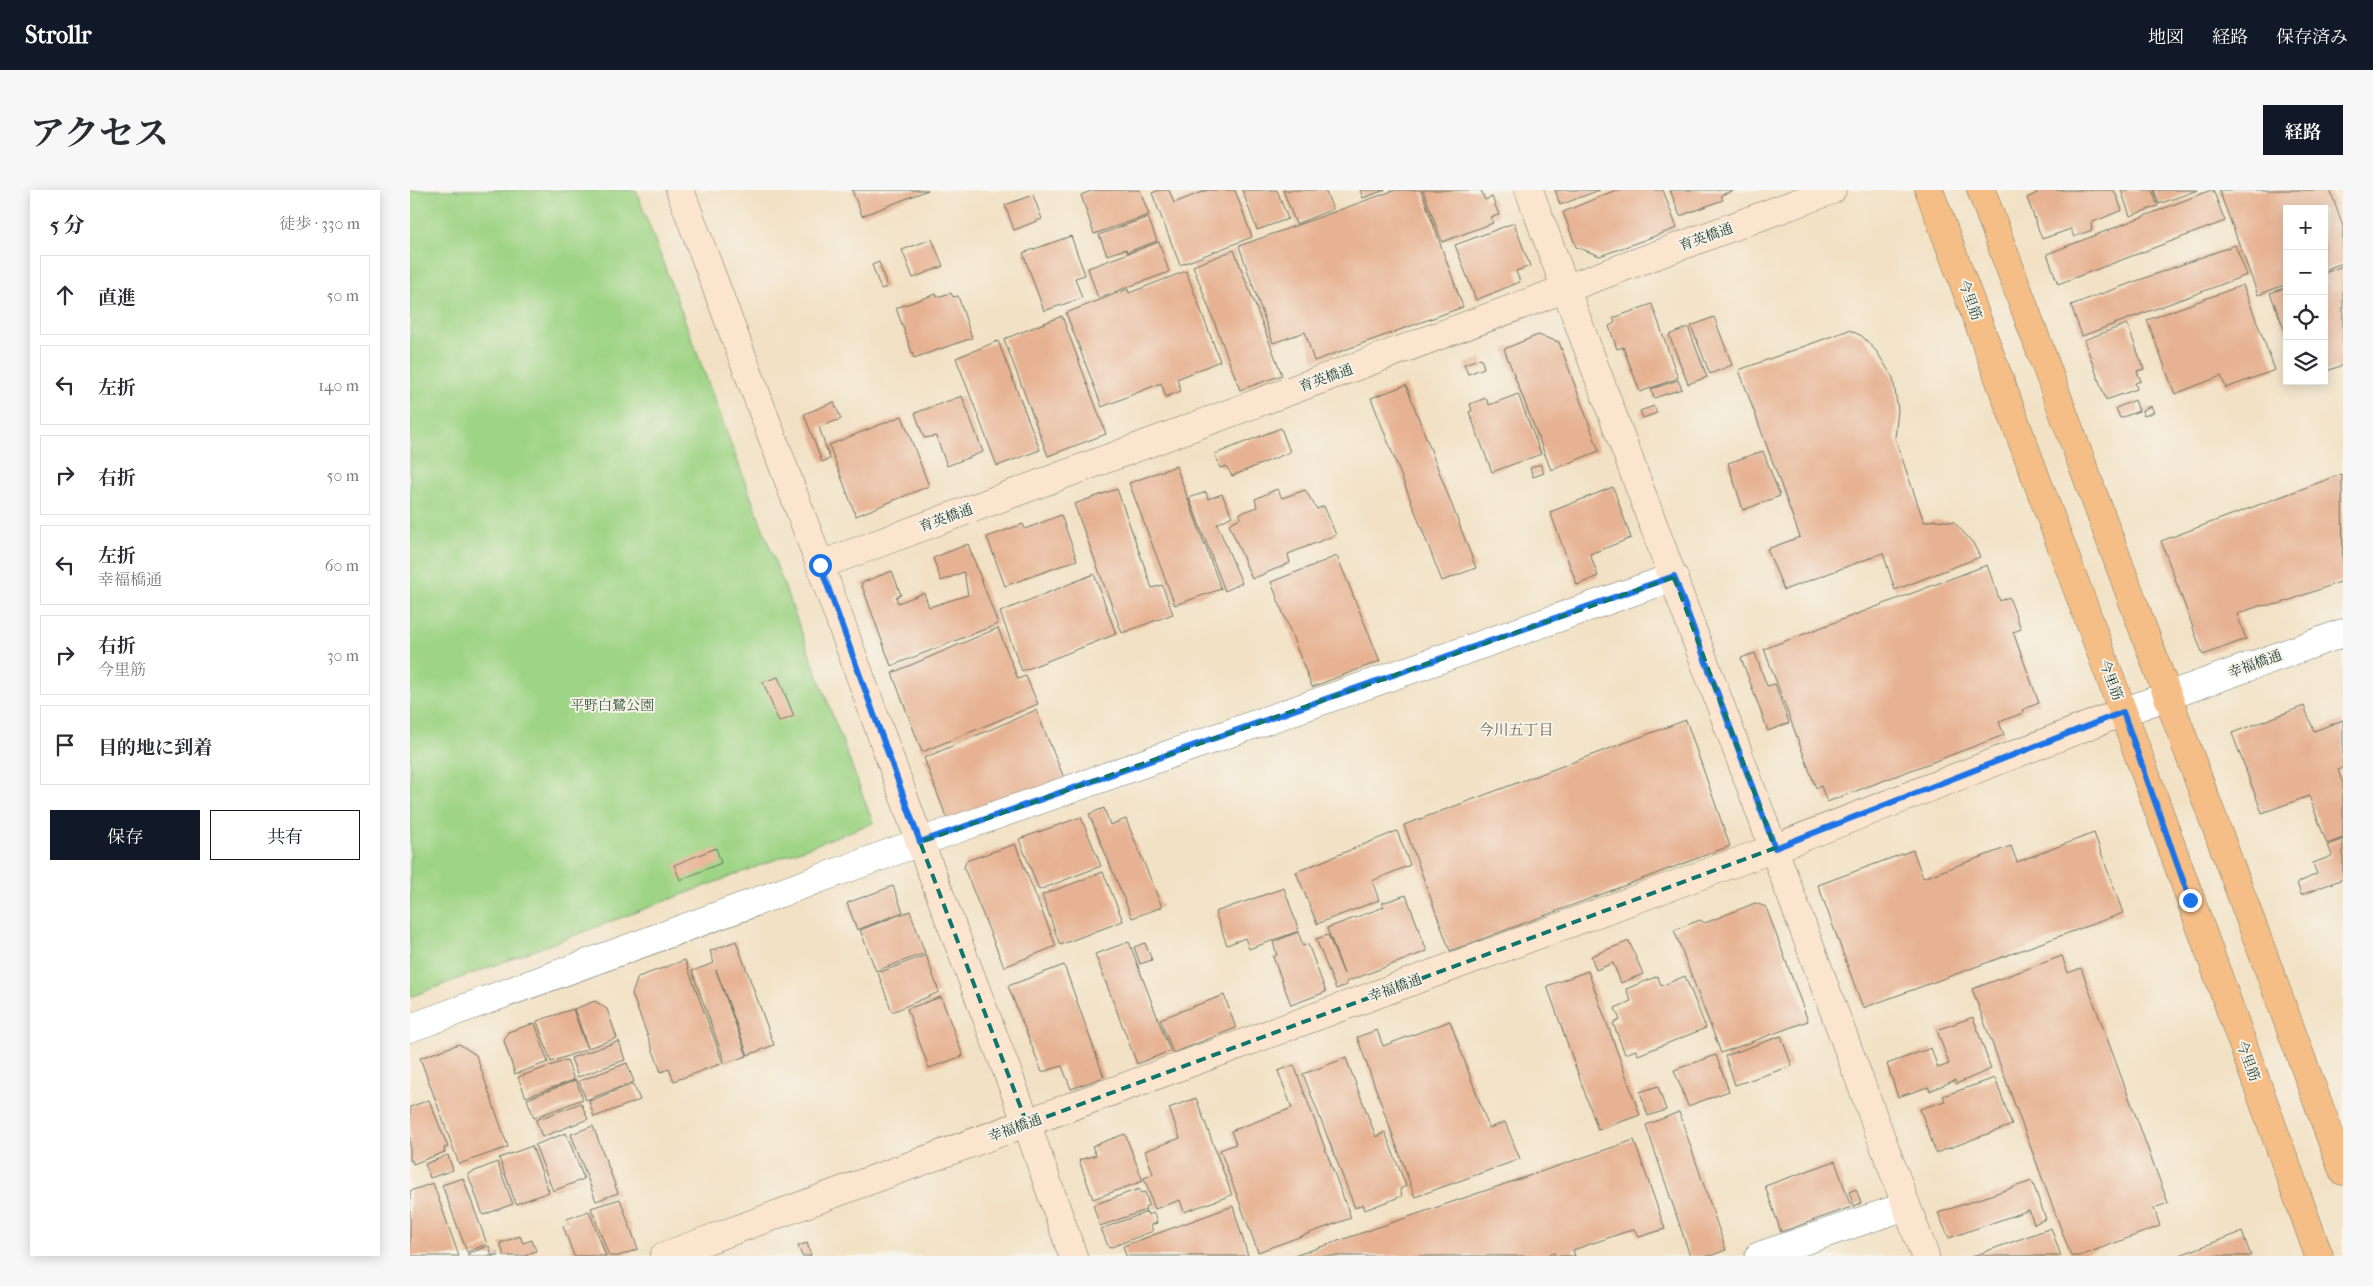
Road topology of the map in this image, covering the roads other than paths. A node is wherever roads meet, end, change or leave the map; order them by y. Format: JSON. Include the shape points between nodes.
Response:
{"nodes":[{"id":1,"x":680,"y":190,"type":"edge"},
{"id":2,"x":1529,"y":190,"type":"edge"},
{"id":3,"x":1832,"y":190,"type":"edge"},
{"id":4,"x":1929,"y":190,"type":"edge"},
{"id":5,"x":1981,"y":190,"type":"edge"},
{"id":6,"x":1565,"y":289,"type":"junction"},
{"id":7,"x":820,"y":565,"type":"junction"},
{"id":8,"x":1674,"y":576,"type":"junction"},
{"id":9,"x":2343,"y":633,"type":"edge"},
{"id":10,"x":2168,"y":695,"type":"junction"},
{"id":11,"x":2123,"y":712,"type":"junction"},
{"id":12,"x":920,"y":842,"type":"junction"},
{"id":13,"x":1775,"y":848,"type":"junction"},
{"id":14,"x":410,"y":1028,"type":"edge"},
{"id":15,"x":1027,"y":1124,"type":"junction"},
{"id":16,"x":2343,"y":1172,"type":"edge"},
{"id":17,"x":1906,"y":1206,"type":"junction"},
{"id":18,"x":664,"y":1256,"type":"edge"},
{"id":19,"x":1073,"y":1256,"type":"edge"},
{"id":20,"x":1759,"y":1256,"type":"edge"},
{"id":21,"x":1925,"y":1256,"type":"edge"},
{"id":22,"x":2319,"y":1256,"type":"edge"}],
"edges":[{"from":1,"to":7,"type":"street"},
{"from":2,"to":6,"type":"street"},
{"from":3,"to":6,"type":"street","name":"育英橋通"},
{"from":4,"to":11,"type":"main road","name":"今里筋"},
{"from":5,"to":10,"type":"main road"},
{"from":6,"to":7,"type":"street","name":"育英橋通"},
{"from":6,"to":8,"type":"street"},
{"from":7,"to":12,"type":"street"},
{"from":8,"to":12,"type":"street"},
{"from":8,"to":13,"type":"street"},
{"from":9,"to":10,"type":"street","name":"幸福橋通"},
{"from":10,"to":11,"type":"street","name":"幸福橋通"},
{"from":10,"to":16,"type":"main road"},
{"from":11,"to":13,"type":"street","name":"幸福橋通"},
{"from":11,"to":22,"type":"main road","name":"今里筋"},
{"from":12,"to":14,"type":"street"},
{"from":12,"to":15,"type":"street"},
{"from":13,"to":15,"type":"street","name":"幸福橋通"},
{"from":13,"to":17,"type":"street"},
{"from":15,"to":18,"type":"street","name":"幸福橋通"},
{"from":15,"to":19,"type":"street"},
{"from":17,"to":20,"type":"street"},
{"from":17,"to":21,"type":"street"}]}
